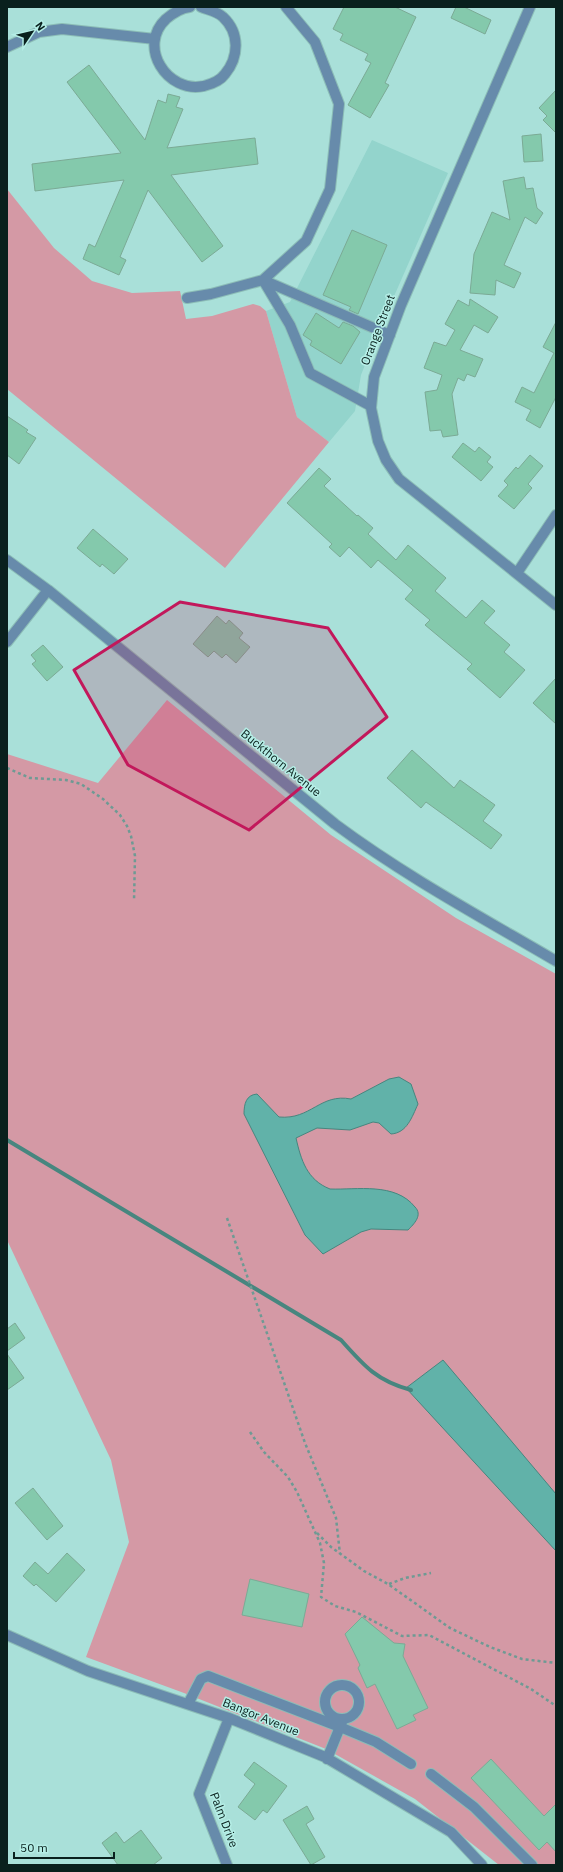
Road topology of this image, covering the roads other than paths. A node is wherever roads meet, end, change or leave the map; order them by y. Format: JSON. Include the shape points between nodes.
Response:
{"nodes":[{"id":1,"x":190,"y":7,"type":"edge"},
{"id":2,"x":201,"y":7,"type":"edge"},
{"id":3,"x":286,"y":7,"type":"edge"},
{"id":4,"x":530,"y":7,"type":"edge"},
{"id":5,"x":217,"y":10,"type":"edge"},
{"id":6,"x":155,"y":39,"type":"junction"},
{"id":7,"x":7,"y":47,"type":"edge"},
{"id":8,"x":263,"y":280,"type":"junction"},
{"id":9,"x":187,"y":298,"type":"dead end"},
{"id":10,"x":390,"y":335,"type":"junction"},
{"id":11,"x":371,"y":406,"type":"junction"},
{"id":12,"x":556,"y":515,"type":"edge"},
{"id":13,"x":7,"y":560,"type":"edge"},
{"id":14,"x":517,"y":573,"type":"junction"},
{"id":15,"x":48,"y":590,"type":"junction"},
{"id":16,"x":556,"y":605,"type":"edge"},
{"id":17,"x":7,"y":642,"type":"edge"},
{"id":18,"x":556,"y":961,"type":"edge"},
{"id":19,"x":7,"y":1635,"type":"edge"},
{"id":20,"x":188,"y":1704,"type":"junction"},
{"id":21,"x":229,"y":1718,"type":"junction"},
{"id":22,"x":342,"y":1723,"type":"junction"},
{"id":23,"x":327,"y":1759,"type":"junction"},
{"id":24,"x":411,"y":1764,"type":"dead end"},
{"id":25,"x":431,"y":1774,"type":"dead end"},
{"id":26,"x":227,"y":1865,"type":"edge"},
{"id":27,"x":482,"y":1865,"type":"edge"},
{"id":28,"x":532,"y":1865,"type":"edge"}],
"edges":[{"from":1,"to":6,"type":"street","via":[[174,12],[164,21]]},
{"from":2,"to":5,"type":"street"},
{"from":3,"to":8,"type":"street","via":[[315,42],[339,104],[330,189],[306,241]]},
{"from":4,"to":10,"type":"street","name":"Orange Street"},
{"from":5,"to":6,"type":"street","via":[[231,28],[236,40],[236,54],[231,67],[211,85],[198,88],[184,86],[172,80],[162,71],[156,59]]},
{"from":6,"to":7,"type":"street","via":[[62,29],[39,32]]},
{"from":8,"to":9,"type":"street"},
{"from":8,"to":10,"type":"street"},
{"from":8,"to":11,"type":"street","via":[[290,325],[310,373]]},
{"from":10,"to":11,"type":"street","name":"Orange Street","via":[[374,377]]},
{"from":11,"to":14,"type":"street","name":"Orange Street","via":[[378,441],[386,460],[399,479]]},
{"from":12,"to":14,"type":"street"},
{"from":13,"to":15,"type":"street","name":"Buckthorn Avenue"},
{"from":14,"to":16,"type":"street","name":"Orange Street"},
{"from":15,"to":17,"type":"street"},
{"from":15,"to":18,"type":"street","name":"Buckthorn Avenue","via":[[371,851]]},
{"from":19,"to":20,"type":"street","name":"Bangor Avenue","via":[[88,1671]]},
{"from":20,"to":21,"type":"street","name":"Bangor Avenue"},
{"from":20,"to":22,"type":"street","via":[[201,1679],[208,1676],[301,1712]]},
{"from":21,"to":23,"type":"street","name":"Bangor Avenue"},
{"from":21,"to":26,"type":"street","name":"Palm Drive","via":[[198,1794]]},
{"from":22,"to":23,"type":"street"},
{"from":22,"to":24,"type":"street"},
{"from":23,"to":27,"type":"street","name":"Bangor Avenue","via":[[451,1832]]},
{"from":25,"to":28,"type":"street","via":[[474,1807]]}]}
